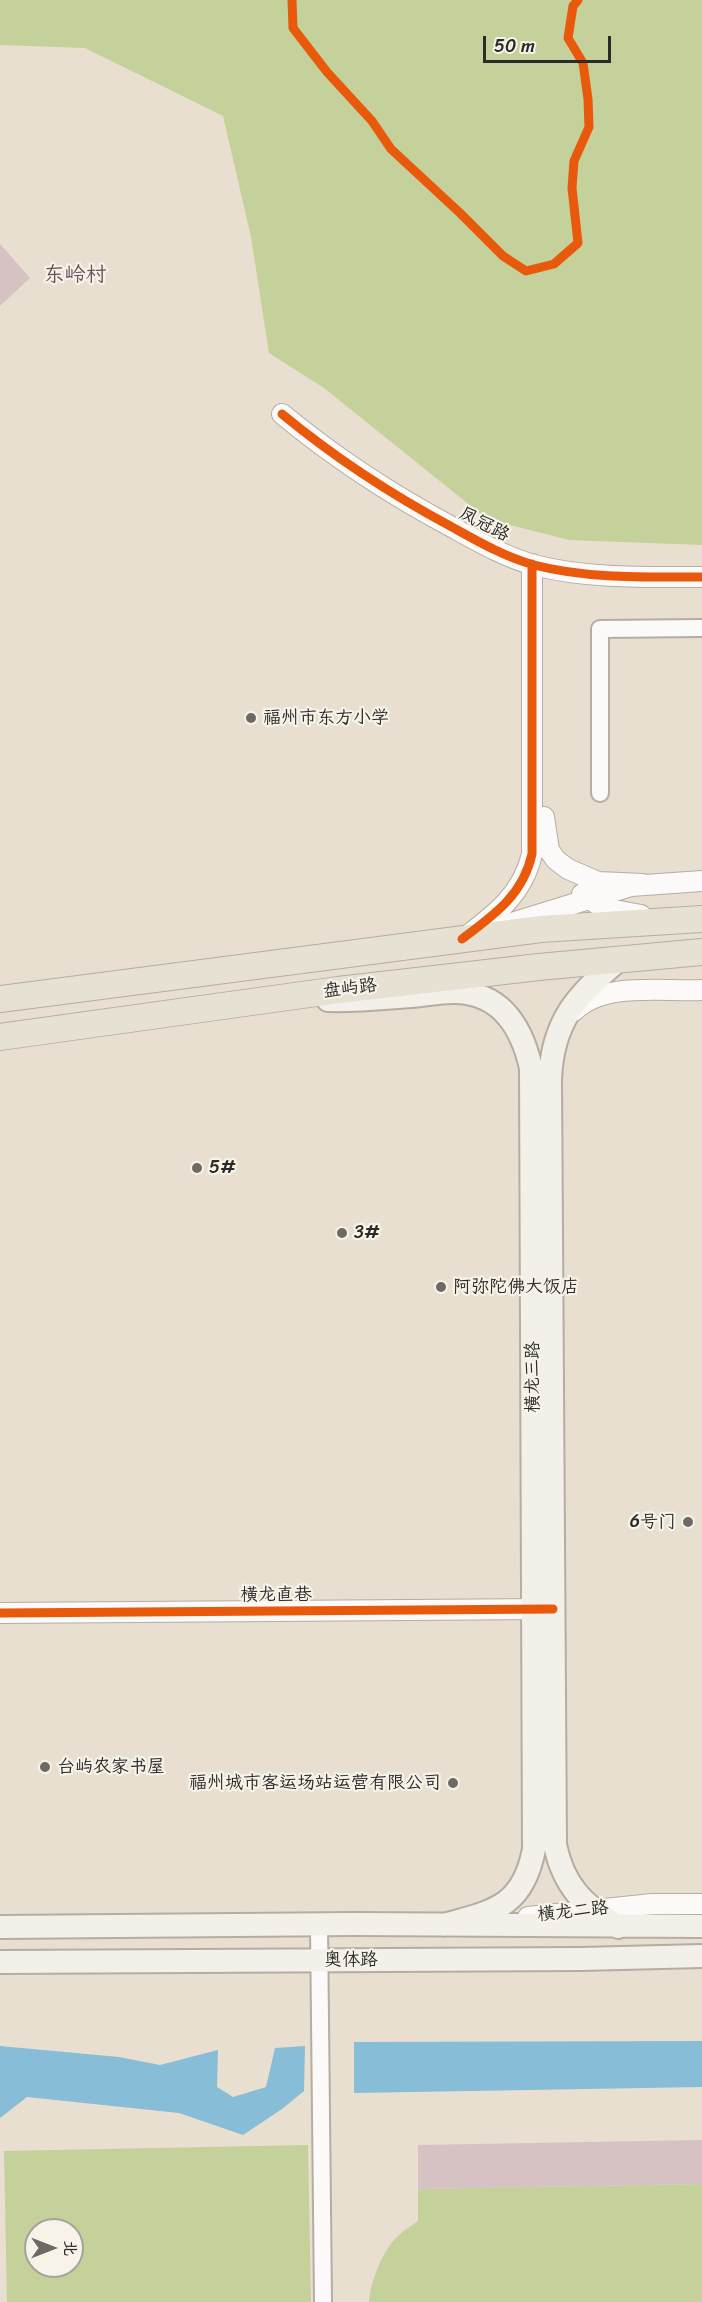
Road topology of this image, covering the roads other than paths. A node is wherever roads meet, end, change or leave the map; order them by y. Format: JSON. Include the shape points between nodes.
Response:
{"nodes":[{"id":1,"x":282,"y":414,"type":"dead end"},
{"id":2,"x":538,"y":566,"type":"junction"},
{"id":3,"x":702,"y":577,"type":"edge"},
{"id":4,"x":702,"y":628,"type":"edge"},
{"id":5,"x":600,"y":793,"type":"dead end"},
{"id":6,"x":556,"y":860,"type":"junction"},
{"id":7,"x":702,"y":881,"type":"edge"},
{"id":8,"x":643,"y":884,"type":"junction"},
{"id":9,"x":587,"y":898,"type":"junction"},
{"id":10,"x":697,"y":919,"type":"edge"},
{"id":11,"x":462,"y":939,"type":"junction"},
{"id":12,"x":702,"y":952,"type":"edge"},
{"id":13,"x":620,"y":959,"type":"junction"},
{"id":14,"x":702,"y":990,"type":"edge"},
{"id":15,"x":281,"y":998,"type":"junction"},
{"id":16,"x":0,"y":999,"type":"edge"},
{"id":17,"x":560,"y":1026,"type":"junction"},
{"id":18,"x":0,"y":1037,"type":"edge"},
{"id":19,"x":544,"y":1610,"type":"junction"},
{"id":20,"x":0,"y":1613,"type":"edge"},
{"id":21,"x":702,"y":1904,"type":"edge"},
{"id":22,"x":594,"y":1910,"type":"junction"},
{"id":23,"x":319,"y":1924,"type":"junction"},
{"id":24,"x":444,"y":1925,"type":"junction"},
{"id":25,"x":702,"y":1926,"type":"edge"},
{"id":26,"x":0,"y":1927,"type":"edge"},
{"id":27,"x":618,"y":1927,"type":"junction"},
{"id":28,"x":702,"y":1956,"type":"edge"},
{"id":29,"x":320,"y":1960,"type":"junction"},
{"id":30,"x":0,"y":1962,"type":"edge"},
{"id":31,"x":323,"y":2302,"type":"edge"}],
"edges":[{"from":1,"to":2,"type":"street","name":"凤冠路","via":[[345,462],[416,507],[500,552]]},
{"from":2,"to":3,"type":"street","name":"凤冠路","via":[[599,574]]},
{"from":2,"to":6,"type":"street","via":[[544,817],[546,842]]},
{"from":2,"to":11,"type":"street","via":[[532,854],[525,879],[509,901]]},
{"from":4,"to":5,"type":"street","via":[[600,629]]},
{"from":6,"to":8,"type":"street","via":[[598,882]]},
{"from":6,"to":9,"type":"street"},
{"from":7,"to":8,"type":"street"},
{"from":8,"to":9,"type":"street"},
{"from":9,"to":10,"type":"street","via":[[614,911]]},
{"from":9,"to":11,"type":"street"},
{"from":10,"to":11,"type":"main road","name":"盘屿路","via":[[541,929]]},
{"from":11,"to":16,"type":"main road","name":"盘屿路"},
{"from":12,"to":13,"type":"main road","name":"盘屿路"},
{"from":13,"to":15,"type":"main road","name":"盘屿路"},
{"from":13,"to":17,"type":"main road","name":"横龙三路","via":[[584,990]]},
{"from":14,"to":17,"type":"street","via":[[606,993],[579,1006]]},
{"from":15,"to":18,"type":"main road","name":"盘屿路"},
{"from":15,"to":19,"type":"main road","name":"横龙三路","via":[[360,1001],[470,994],[499,1008],[515,1023],[523,1038],[531,1068]]},
{"from":17,"to":19,"type":"main road","name":"横龙三路","via":[[552,1052],[550,1080]]},
{"from":19,"to":20,"type":"street","name":"横龙直巷"},
{"from":19,"to":22,"type":"main road","name":"横龙三路","via":[[555,1845],[570,1887]]},
{"from":19,"to":24,"type":"main road","name":"横龙三路","via":[[535,1836],[528,1873],[521,1887],[499,1907]]},
{"from":21,"to":22,"type":"street","name":"横龙二路"},
{"from":22,"to":24,"type":"street","name":"横龙二路"},
{"from":22,"to":27,"type":"main road","name":"横龙三路"},
{"from":23,"to":24,"type":"main road","name":"奥体路"},
{"from":23,"to":26,"type":"main road","name":"奥体路"},
{"from":23,"to":29,"type":"street"},
{"from":24,"to":27,"type":"main road","name":"奥体路"},
{"from":25,"to":27,"type":"main road","name":"奥体路"},
{"from":28,"to":29,"type":"main road","name":"奥体路"},
{"from":29,"to":30,"type":"main road","name":"奥体路"},
{"from":29,"to":31,"type":"street"}]}
